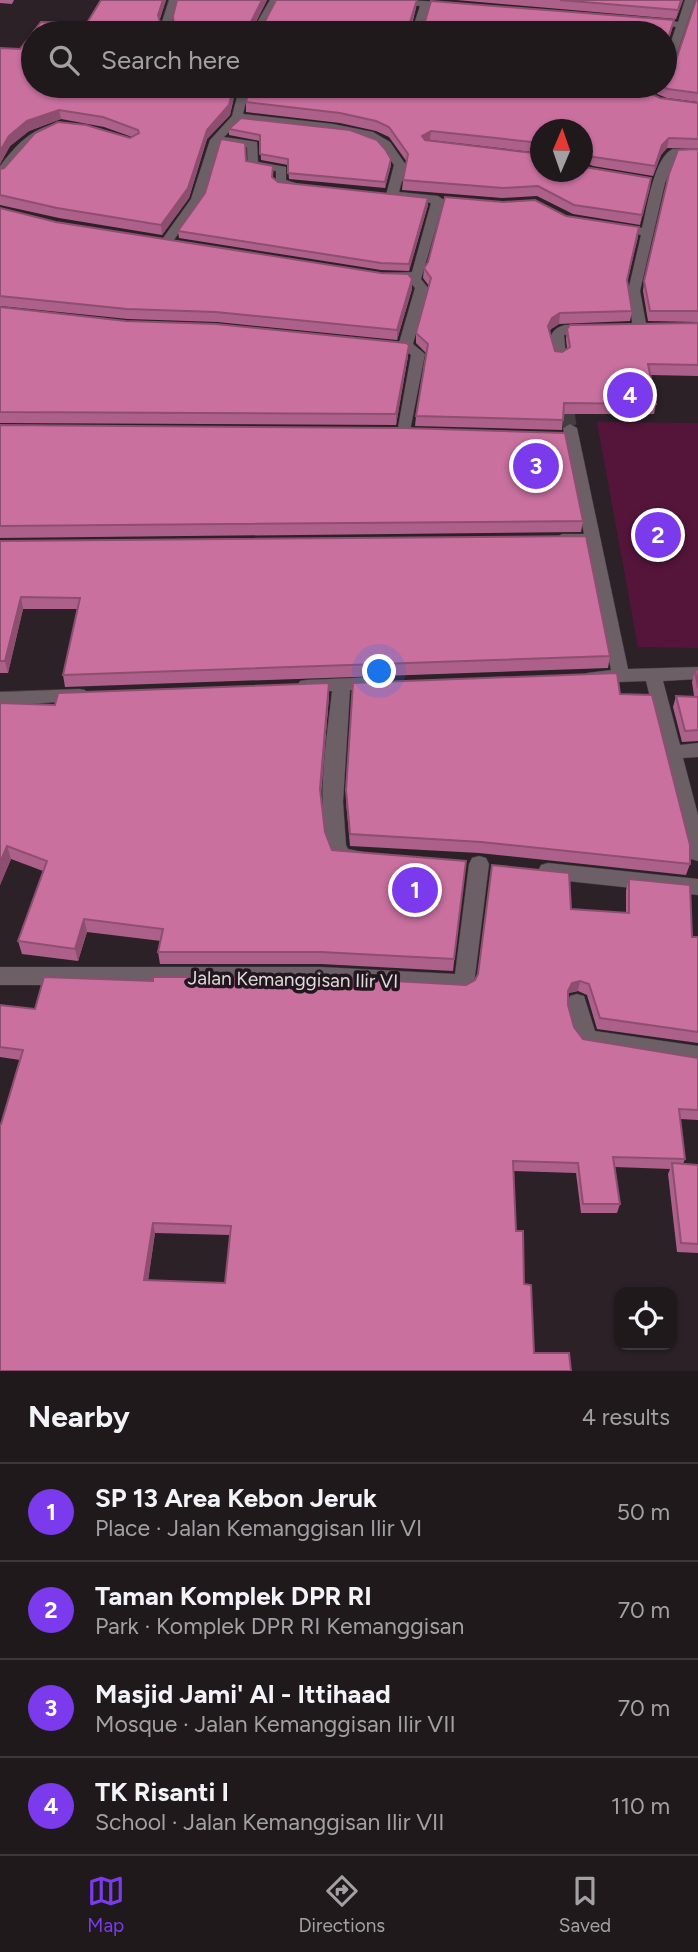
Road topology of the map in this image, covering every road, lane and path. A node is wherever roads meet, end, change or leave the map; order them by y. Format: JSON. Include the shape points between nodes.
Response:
{"nodes":[{"id":1,"x":174,"y":0,"type":"edge"},
{"id":2,"x":275,"y":0,"type":"edge"},
{"id":3,"x":376,"y":0,"type":"edge"},
{"id":4,"x":690,"y":0,"type":"edge"},
{"id":5,"x":453,"y":2,"type":"edge"},
{"id":6,"x":426,"y":3,"type":"junction"},
{"id":7,"x":465,"y":6,"type":"edge"},
{"id":8,"x":167,"y":21,"type":"edge"},
{"id":9,"x":263,"y":21,"type":"edge"},
{"id":10,"x":420,"y":21,"type":"edge"},
{"id":11,"x":677,"y":24,"type":"edge"},
{"id":12,"x":683,"y":25,"type":"junction"},
{"id":13,"x":677,"y":41,"type":"edge"},
{"id":14,"x":242,"y":98,"type":"edge"},
{"id":15,"x":651,"y":98,"type":"edge"},
{"id":16,"x":655,"y":101,"type":"edge"},
{"id":17,"x":237,"y":117,"type":"junction"},
{"id":18,"x":88,"y":129,"type":"edge"},
{"id":19,"x":217,"y":139,"type":"junction"},
{"id":20,"x":697,"y":151,"type":"edge"},
{"id":21,"x":0,"y":174,"type":"edge"},
{"id":22,"x":317,"y":189,"type":"edge"},
{"id":23,"x":597,"y":226,"type":"edge"},
{"id":24,"x":646,"y":232,"type":"junction"},
{"id":25,"x":154,"y":239,"type":"edge"},
{"id":26,"x":167,"y":241,"type":"junction"},
{"id":27,"x":181,"y":243,"type":"edge"},
{"id":28,"x":370,"y":276,"type":"edge"},
{"id":29,"x":413,"y":278,"type":"junction"},
{"id":30,"x":602,"y":329,"type":"edge"},
{"id":31,"x":639,"y":329,"type":"edge"},
{"id":32,"x":374,"y":346,"type":"edge"},
{"id":33,"x":405,"y":347,"type":"junction"},
{"id":34,"x":559,"y":356,"type":"edge"},
{"id":35,"x":404,"y":433,"type":"edge"},
{"id":36,"x":567,"y":434,"type":"tunnel mouth"},
{"id":37,"x":539,"y":540,"type":"edge"},
{"id":38,"x":594,"y":540,"type":"junction"},
{"id":39,"x":698,"y":673,"type":"edge"},
{"id":40,"x":653,"y":674,"type":"junction"},
{"id":41,"x":621,"y":676,"type":"junction"},
{"id":42,"x":579,"y":677,"type":"edge"},
{"id":43,"x":398,"y":683,"type":"edge"},
{"id":44,"x":342,"y":684,"type":"junction"},
{"id":45,"x":287,"y":687,"type":"edge"},
{"id":46,"x":96,"y":695,"type":"edge"},
{"id":47,"x":0,"y":699,"type":"edge"},
{"id":48,"x":698,"y":750,"type":"edge"},
{"id":49,"x":674,"y":752,"type":"junction"},
{"id":50,"x":698,"y":853,"type":"edge"},
{"id":51,"x":375,"y":859,"type":"edge"},
{"id":52,"x":501,"y":866,"type":"edge"},
{"id":53,"x":523,"y":869,"type":"edge"},
{"id":54,"x":698,"y":887,"type":"edge"},
{"id":55,"x":0,"y":976,"type":"edge"},
{"id":56,"x":577,"y":1003,"type":"dead end"},
{"id":57,"x":698,"y":1056,"type":"edge"}],
"edges":[{"from":1,"to":8,"type":"street"},
{"from":2,"to":9,"type":"street"},
{"from":3,"to":6,"type":"street"},
{"from":4,"to":12,"type":"street"},
{"from":5,"to":6,"type":"street"},
{"from":5,"to":7,"type":"street"},
{"from":6,"to":10,"type":"street"},
{"from":11,"to":12,"type":"street"},
{"from":12,"to":13,"type":"street"},
{"from":14,"to":17,"type":"street"},
{"from":15,"to":16,"type":"street"},
{"from":17,"to":19,"type":"street"},
{"from":17,"to":29,"type":"street","via":[[378,137],[400,165],[386,194],[445,200]]},
{"from":18,"to":21,"type":"street","via":[[54,125],[37,131]]},
{"from":19,"to":22,"type":"street","via":[[253,144],[252,164],[282,169],[283,184]]},
{"from":19,"to":26,"type":"street","via":[[205,163],[203,185]]},
{"from":20,"to":24,"type":"street","via":[[673,152],[653,182]]},
{"from":23,"to":24,"type":"street"},
{"from":24,"to":31,"type":"street","via":[[634,291]]},
{"from":25,"to":26,"type":"street"},
{"from":26,"to":27,"type":"street"},
{"from":28,"to":29,"type":"street"},
{"from":29,"to":33,"type":"street","via":[[422,288]]},
{"from":30,"to":34,"type":"street","via":[[558,333]]},
{"from":32,"to":33,"type":"street"},
{"from":33,"to":35,"type":"street","via":[[418,354]]},
{"from":36,"to":38,"type":"street"},
{"from":37,"to":38,"type":"street"},
{"from":38,"to":41,"type":"street"},
{"from":39,"to":40,"type":"street"},
{"from":40,"to":41,"type":"street"},
{"from":40,"to":49,"type":"street"},
{"from":41,"to":42,"type":"street"},
{"from":43,"to":44,"type":"street"},
{"from":44,"to":45,"type":"street"},
{"from":44,"to":51,"type":"street","via":[[334,778],[335,846],[342,856]]},
{"from":46,"to":47,"type":"street"},
{"from":48,"to":49,"type":"street"},
{"from":49,"to":50,"type":"street"},
{"from":52,"to":55,"type":"street","name":"Jalan Kemanggisan Ilir VI","via":[[472,863],[464,984],[321,976]]},
{"from":53,"to":54,"type":"street"},
{"from":56,"to":57,"type":"street","via":[[589,1040]]}]}
